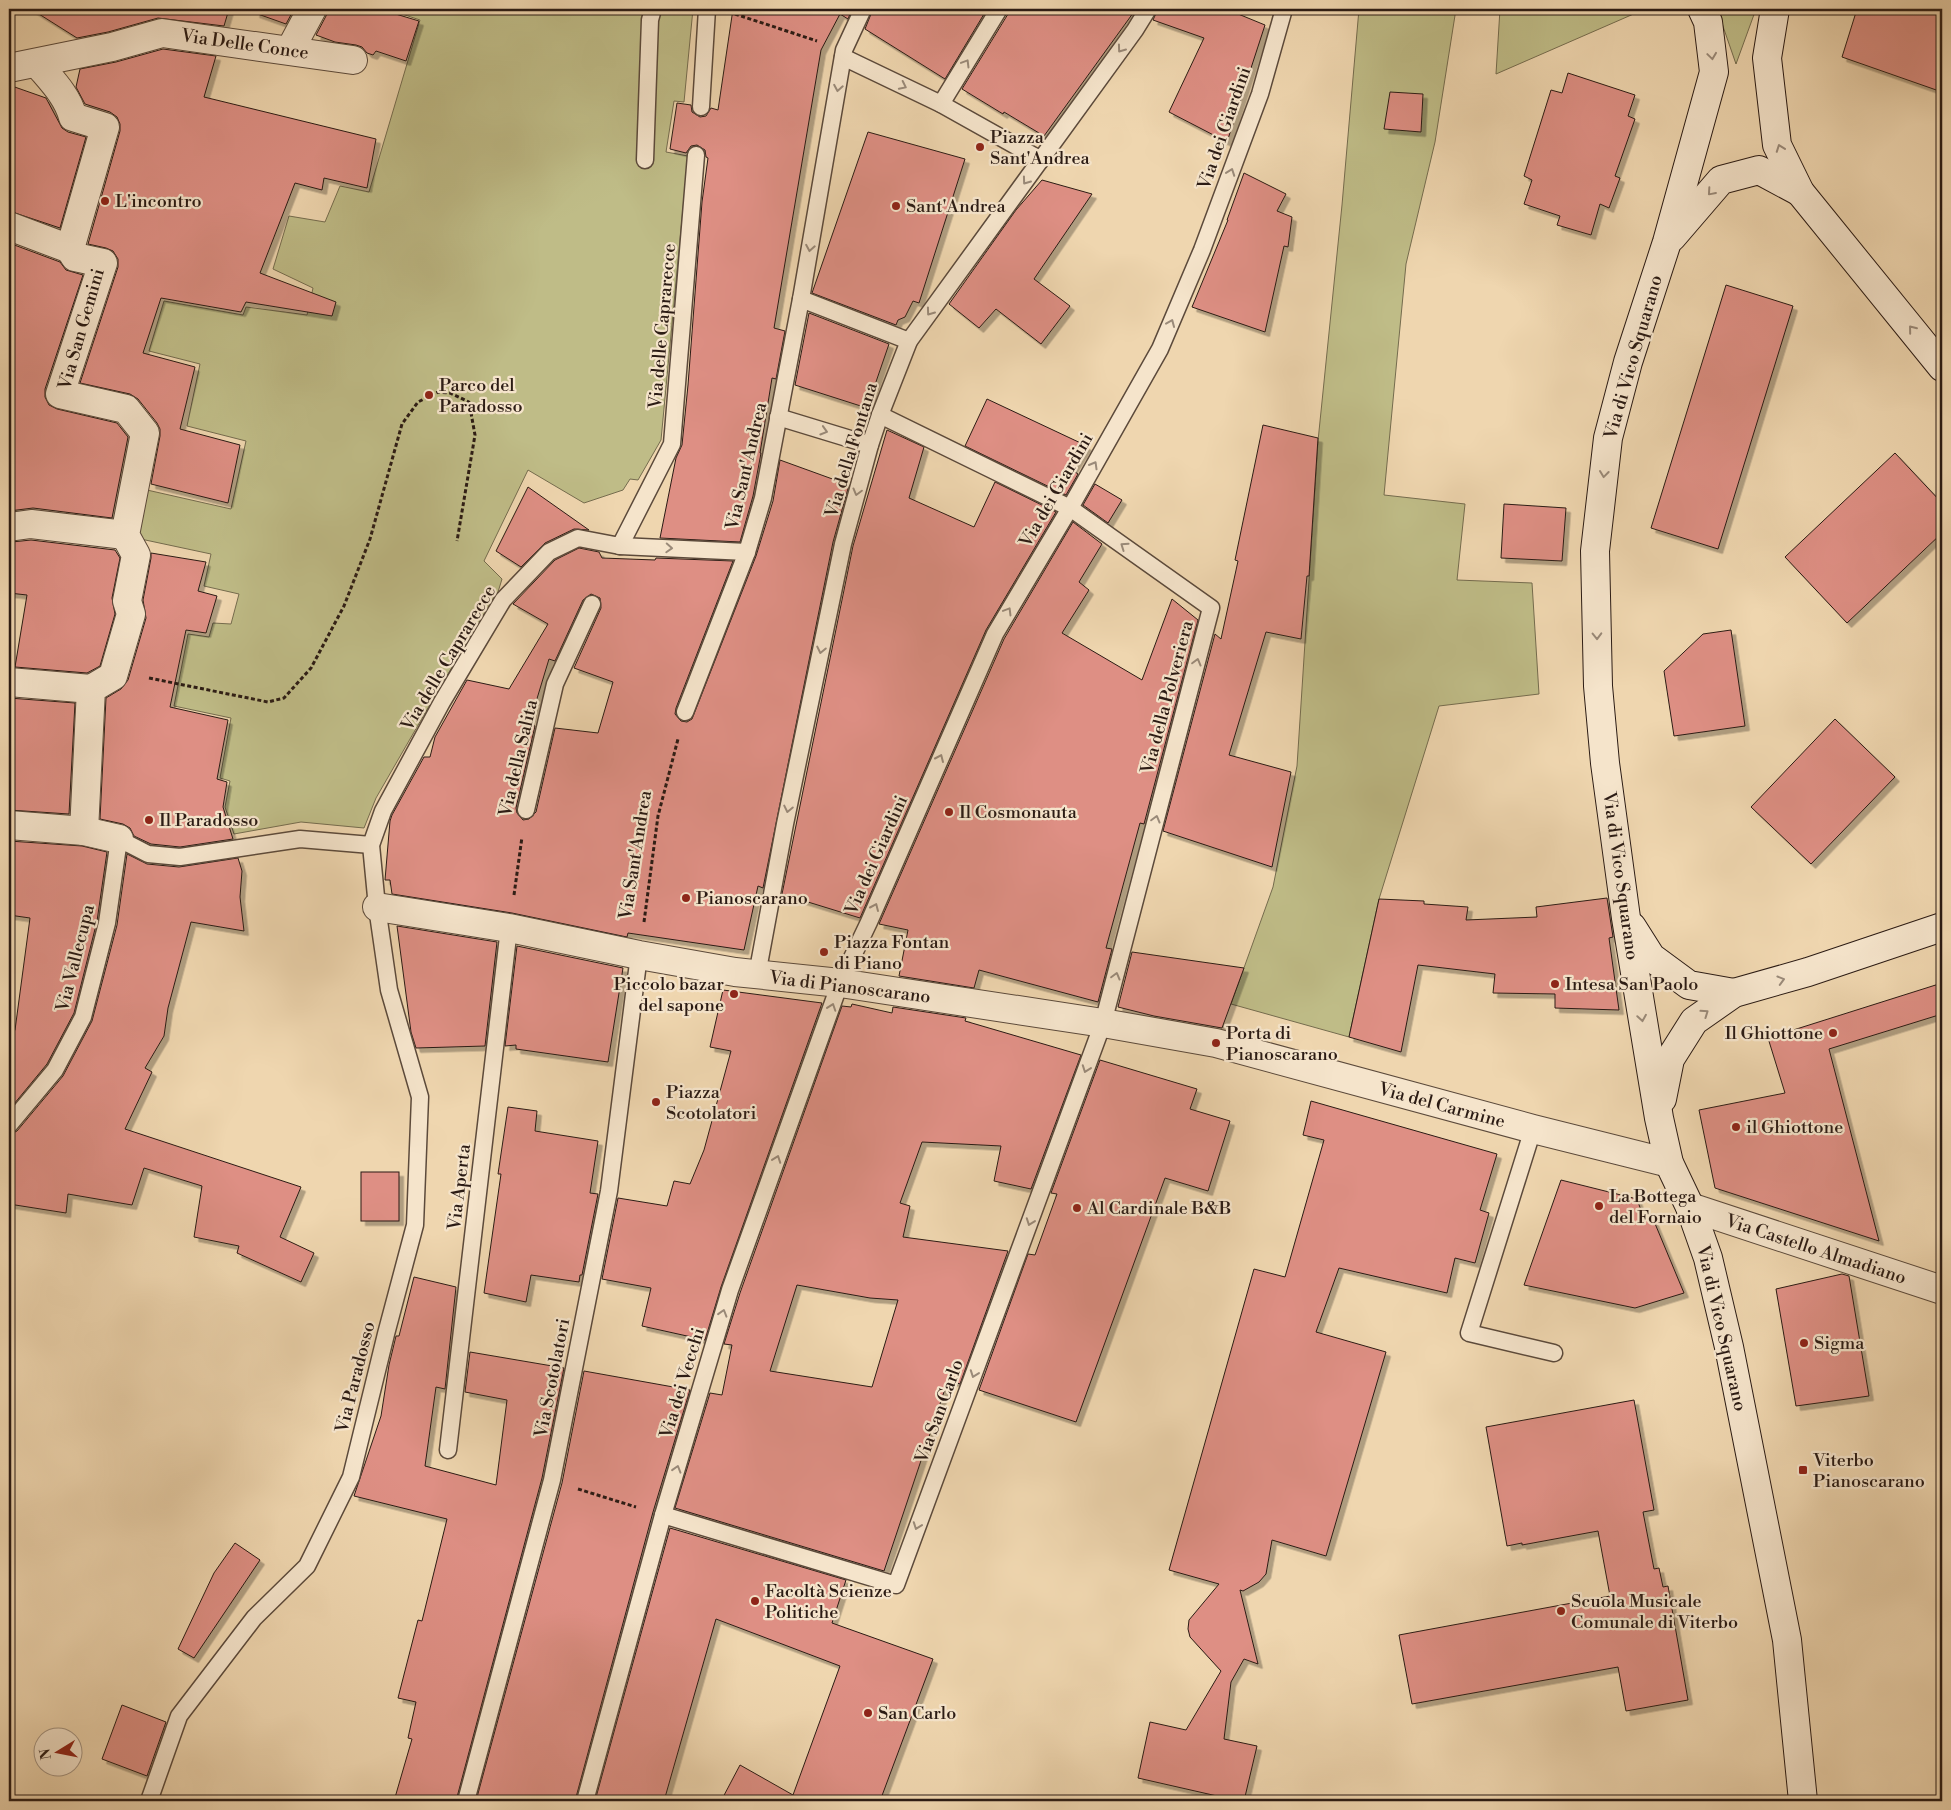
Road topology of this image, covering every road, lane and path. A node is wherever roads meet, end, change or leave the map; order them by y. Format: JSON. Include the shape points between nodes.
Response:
{"nodes":[{"id":1,"x":312,"y":9,"type":"edge"},
{"id":2,"x":653,"y":9,"type":"edge"},
{"id":3,"x":707,"y":9,"type":"edge"},
{"id":4,"x":863,"y":9,"type":"edge"},
{"id":5,"x":999,"y":9,"type":"edge"},
{"id":6,"x":1148,"y":9,"type":"edge"},
{"id":7,"x":1284,"y":9,"type":"edge"},
{"id":8,"x":1702,"y":9,"type":"edge"},
{"id":9,"x":1775,"y":9,"type":"edge"},
{"id":10,"x":730,"y":12,"type":"dead end"},
{"id":11,"x":290,"y":50,"type":"junction"},
{"id":12,"x":843,"y":54,"type":"junction"},
{"id":13,"x":353,"y":60,"type":"dead end"},
{"id":14,"x":38,"y":63,"type":"junction"},
{"id":15,"x":9,"y":68,"type":"edge"},
{"id":16,"x":941,"y":104,"type":"junction"},
{"id":17,"x":701,"y":107,"type":"dead end"},
{"id":18,"x":696,"y":155,"type":"dead end"},
{"id":19,"x":645,"y":160,"type":"dead end"},
{"id":20,"x":1041,"y":160,"type":"junction"},
{"id":21,"x":1800,"y":192,"type":"junction"},
{"id":22,"x":9,"y":226,"type":"edge"},
{"id":23,"x":1668,"y":242,"type":"junction"},
{"id":24,"x":70,"y":249,"type":"junction"},
{"id":25,"x":801,"y":299,"type":"junction"},
{"id":26,"x":909,"y":341,"type":"junction"},
{"id":27,"x":1942,"y":367,"type":"edge"},
{"id":28,"x":880,"y":415,"type":"junction"},
{"id":29,"x":778,"y":417,"type":"junction"},
{"id":30,"x":870,"y":445,"type":"junction"},
{"id":31,"x":1070,"y":508,"type":"junction"},
{"id":32,"x":9,"y":527,"type":"edge"},
{"id":33,"x":124,"y":534,"type":"junction"},
{"id":34,"x":457,"y":541,"type":"dead end"},
{"id":35,"x":620,"y":546,"type":"junction"},
{"id":36,"x":746,"y":552,"type":"junction"},
{"id":37,"x":592,"y":604,"type":"dead end"},
{"id":38,"x":114,"y":671,"type":"junction"},
{"id":39,"x":9,"y":682,"type":"edge"},
{"id":40,"x":91,"y":689,"type":"junction"},
{"id":41,"x":685,"y":712,"type":"joint"},
{"id":42,"x":526,"y":810,"type":"joint"},
{"id":43,"x":9,"y":825,"type":"edge"},
{"id":44,"x":84,"y":831,"type":"junction"},
{"id":45,"x":119,"y":839,"type":"junction"},
{"id":46,"x":371,"y":845,"type":"junction"},
{"id":47,"x":377,"y":907,"type":"junction"},
{"id":48,"x":1626,"y":918,"type":"junction"},
{"id":49,"x":1942,"y":926,"type":"edge"},
{"id":50,"x":509,"y":928,"type":"junction"},
{"id":51,"x":639,"y":955,"type":"junction"},
{"id":52,"x":757,"y":975,"type":"junction"},
{"id":53,"x":840,"y":983,"type":"junction"},
{"id":54,"x":1734,"y":993,"type":"junction"},
{"id":55,"x":1103,"y":1023,"type":"junction"},
{"id":56,"x":1216,"y":1044,"type":"joint"},
{"id":57,"x":1659,"y":1118,"type":"junction"},
{"id":58,"x":9,"y":1125,"type":"edge"},
{"id":59,"x":1533,"y":1129,"type":"junction"},
{"id":60,"x":1669,"y":1163,"type":"junction"},
{"id":61,"x":1690,"y":1207,"type":"junction"},
{"id":62,"x":1942,"y":1290,"type":"edge"},
{"id":63,"x":1554,"y":1354,"type":"dead end"},
{"id":64,"x":448,"y":1450,"type":"dead end"},
{"id":65,"x":552,"y":1480,"type":"junction"},
{"id":66,"x":663,"y":1515,"type":"junction"},
{"id":67,"x":149,"y":1801,"type":"edge"},
{"id":68,"x":466,"y":1801,"type":"edge"},
{"id":69,"x":585,"y":1801,"type":"edge"},
{"id":70,"x":1803,"y":1801,"type":"edge"}],
"edges":[{"from":1,"to":11,"type":"street"},
{"from":2,"to":19,"type":"lane"},
{"from":3,"to":17,"type":"lane"},
{"from":4,"to":12,"type":"lane","name":"Via Sant'Andrea"},
{"from":16,"to":5,"type":"lane","one_way":true},
{"from":6,"to":20,"type":"lane","name":"Via della Fontana","one_way":true},
{"from":31,"to":7,"type":"lane","name":"Via dei Giardini","one_way":true,"via":[[1160,349],[1202,250],[1260,94]]},
{"from":8,"to":23,"type":"street","name":"Via di Vico Squarano","one_way":true,"via":[[1708,22],[1714,72]]},
{"from":21,"to":9,"type":"street","one_way":true,"via":[[1777,145],[1766,58]]},
{"from":10,"to":12,"type":"path"},
{"from":11,"to":13,"type":"street","name":"Via Delle Conce"},
{"from":11,"to":14,"type":"street","name":"Via Delle Conce","via":[[162,33]]},
{"from":12,"to":16,"type":"lane","one_way":true},
{"from":12,"to":25,"type":"lane","name":"Via Sant'Andrea","one_way":true},
{"from":14,"to":15,"type":"street","name":"Via Delle Conce"},
{"from":14,"to":24,"type":"street","via":[[70,104],[73,117],[105,127]]},
{"from":16,"to":20,"type":"lane"},
{"from":18,"to":35,"type":"lane","name":"Via delle Caprarecce","via":[[672,444]]},
{"from":20,"to":26,"type":"lane","name":"Via della Fontana","one_way":true},
{"from":21,"to":23,"type":"street","one_way":true,"via":[[1759,170],[1721,180]]},
{"from":27,"to":21,"type":"street","one_way":true},
{"from":22,"to":24,"type":"street"},
{"from":23,"to":48,"type":"street","name":"Via di Vico Squarano","one_way":true,"via":[[1628,362],[1608,438],[1595,551],[1598,686]]},
{"from":24,"to":33,"type":"street","name":"Via San Gemini","via":[[75,257],[103,263],[60,394],[126,410],[145,433]]},
{"from":25,"to":26,"type":"lane"},
{"from":25,"to":29,"type":"lane","name":"Via Sant'Andrea"},
{"from":26,"to":28,"type":"lane","name":"Via della Fontana"},
{"from":28,"to":30,"type":"lane","name":"Via della Fontana"},
{"from":28,"to":31,"type":"lane","name":"Via della Polveriera"},
{"from":29,"to":30,"type":"lane","one_way":true},
{"from":29,"to":36,"type":"lane","name":"Via Sant'Andrea","via":[[763,498]]},
{"from":30,"to":52,"type":"lane","name":"Via della Fontana","one_way":true,"via":[[843,544]]},
{"from":53,"to":31,"type":"lane","name":"Via dei Giardini","one_way":true,"via":[[995,634]]},
{"from":55,"to":31,"type":"lane","name":"Via della Polveriera","one_way":true,"via":[[1211,608]]},
{"from":32,"to":33,"type":"street","via":[[31,524]]},
{"from":33,"to":38,"type":"street","via":[[136,555],[127,601],[131,614]]},
{"from":34,"to":38,"type":"path","via":[[475,435],[469,402],[450,393],[438,392],[418,402],[402,424],[370,540],[344,606],[311,668],[284,698],[268,702]]},
{"from":35,"to":36,"type":"lane","one_way":true},
{"from":35,"to":46,"type":"lane","name":"Via delle Caprarecce","via":[[578,538],[549,552],[503,600],[442,702],[383,811]]},
{"from":36,"to":41,"type":"lane","name":"Via Sant'Andrea"},
{"from":37,"to":42,"type":"lane","name":"Via della Salita","via":[[556,684]]},
{"from":38,"to":40,"type":"street","via":[[113,676]]},
{"from":39,"to":40,"type":"street"},
{"from":40,"to":44,"type":"street"},
{"from":41,"to":51,"type":"path","name":"Via Sant'Andrea","via":[[658,816]]},
{"from":42,"to":50,"type":"path","name":"Via della Salita"},
{"from":43,"to":44,"type":"street"},
{"from":44,"to":45,"type":"street"},
{"from":45,"to":46,"type":"lane","via":[[148,854],[180,857],[300,839]]},
{"from":45,"to":58,"type":"lane","name":"Via Vallecupa","via":[[107,923],[83,1017],[54,1070]]},
{"from":46,"to":47,"type":"lane","name":"Via delle Caprarecce"},
{"from":47,"to":50,"type":"street","name":"Via di Pianoscarano"},
{"from":47,"to":67,"type":"lane","name":"Via Paradosso","via":[[389,990],[420,1097],[415,1225],[351,1477],[307,1566],[254,1618],[179,1716]]},
{"from":48,"to":54,"type":"street","via":[[1651,957],[1689,985]]},
{"from":48,"to":57,"type":"street","name":"Via di Vico Squarano","one_way":true},
{"from":54,"to":49,"type":"street","one_way":true,"via":[[1808,972]]},
{"from":50,"to":51,"type":"street","name":"Via di Pianoscarano"},
{"from":50,"to":64,"type":"lane","name":"Via Aperta"},
{"from":51,"to":52,"type":"street","name":"Via di Pianoscarano"},
{"from":51,"to":65,"type":"lane","name":"Via Scotolatori","via":[[609,1191]]},
{"from":52,"to":53,"type":"street","name":"Via di Pianoscarano"},
{"from":53,"to":55,"type":"street","name":"Via di Pianoscarano"},
{"from":66,"to":53,"type":"lane","name":"Via dei Vecchi","one_way":true,"via":[[730,1290]]},
{"from":57,"to":54,"type":"street","one_way":true,"via":[[1670,1058],[1694,1021]]},
{"from":55,"to":56,"type":"street","name":"Via di Pianoscarano"},
{"from":55,"to":66,"type":"lane","name":"Via San Carlo","one_way":true,"via":[[896,1585]]},
{"from":56,"to":59,"type":"street","name":"Via del Carmine"},
{"from":57,"to":60,"type":"street","name":"Via di Vico Squarano"},
{"from":59,"to":60,"type":"street","name":"Via del Carmine"},
{"from":59,"to":63,"type":"lane","via":[[1469,1333]]},
{"from":60,"to":61,"type":"street","name":"Via di Vico Squarano"},
{"from":61,"to":62,"type":"street","name":"Via Castello Almadiano"},
{"from":61,"to":70,"type":"street","name":"Via di Vico Squarano","via":[[1708,1258],[1729,1347],[1787,1640]]},
{"from":65,"to":66,"type":"path"},
{"from":65,"to":68,"type":"lane","name":"Via Scotolatori"},
{"from":66,"to":69,"type":"lane","name":"Via dei Vecchi"}]}
